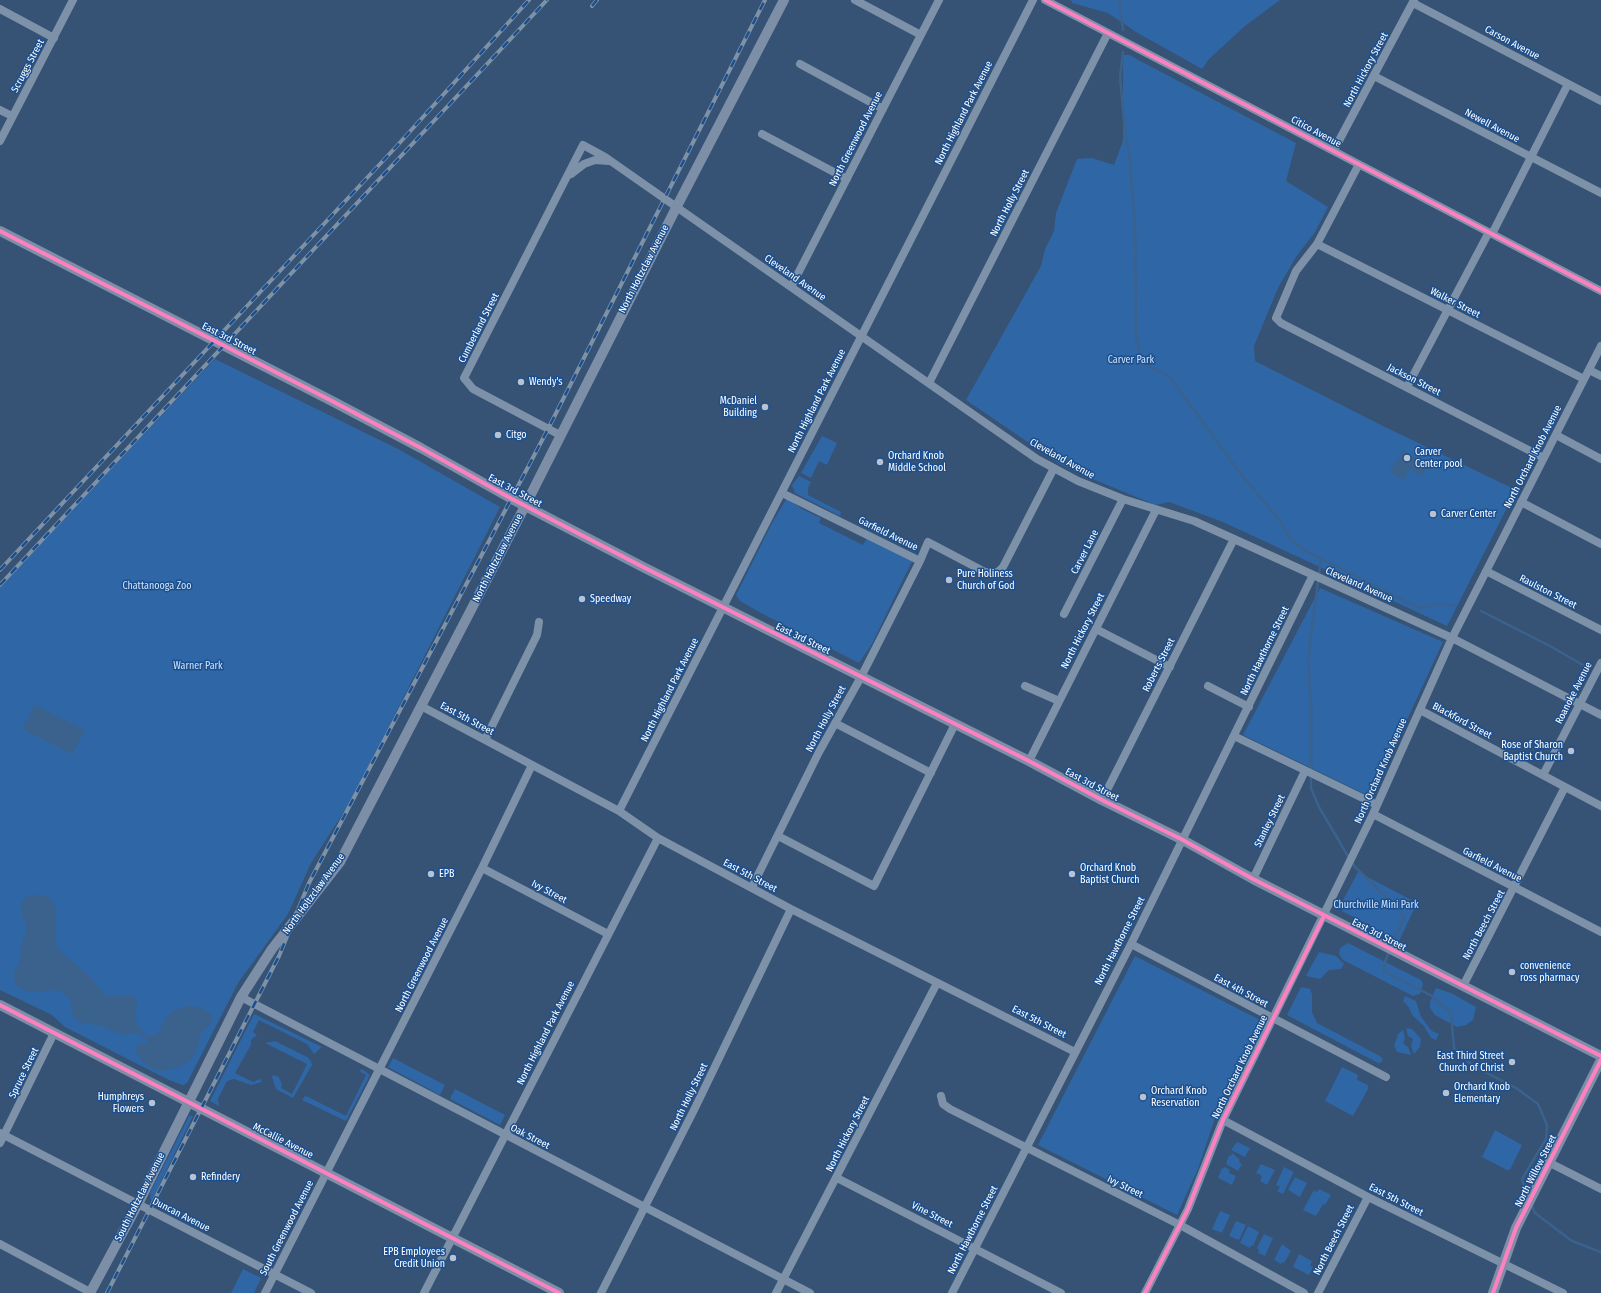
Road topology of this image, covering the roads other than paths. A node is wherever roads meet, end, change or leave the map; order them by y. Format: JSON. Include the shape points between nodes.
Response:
{"nodes":[{"id":1,"x":73,"y":0,"type":"edge"},
{"id":2,"x":784,"y":0,"type":"edge"},
{"id":3,"x":855,"y":0,"type":"edge"},
{"id":4,"x":939,"y":0,"type":"edge"},
{"id":5,"x":1033,"y":0,"type":"edge"},
{"id":6,"x":1045,"y":0,"type":"edge"},
{"id":7,"x":1414,"y":1,"type":"edge"},
{"id":8,"x":0,"y":9,"type":"edge"},
{"id":9,"x":1108,"y":33,"type":"junction"},
{"id":10,"x":921,"y":34,"type":"junction"},
{"id":11,"x":54,"y":38,"type":"junction"},
{"id":12,"x":800,"y":64,"type":"dead end"},
{"id":13,"x":1374,"y":76,"type":"junction"},
{"id":14,"x":1568,"y":84,"type":"junction"},
{"id":15,"x":1601,"y":101,"type":"edge"},
{"id":16,"x":883,"y":109,"type":"junction"},
{"id":17,"x":0,"y":110,"type":"edge"},
{"id":18,"x":12,"y":116,"type":"junction"},
{"id":19,"x":762,"y":134,"type":"dead end"},
{"id":20,"x":0,"y":141,"type":"edge"},
{"id":21,"x":583,"y":145,"type":"joint"},
{"id":22,"x":1334,"y":150,"type":"junction"},
{"id":23,"x":1532,"y":158,"type":"junction"},
{"id":24,"x":611,"y":162,"type":"junction"},
{"id":25,"x":1358,"y":166,"type":"junction"},
{"id":26,"x":847,"y":179,"type":"junction"},
{"id":27,"x":562,"y":186,"type":"junction"},
{"id":28,"x":1601,"y":194,"type":"edge"},
{"id":29,"x":676,"y":208,"type":"junction"},
{"id":30,"x":0,"y":231,"type":"edge"},
{"id":31,"x":1491,"y":233,"type":"junction"},
{"id":32,"x":1317,"y":244,"type":"junction"},
{"id":33,"x":792,"y":287,"type":"junction"},
{"id":34,"x":1601,"y":291,"type":"edge"},
{"id":35,"x":1447,"y":310,"type":"junction"},
{"id":36,"x":861,"y":337,"type":"junction"},
{"id":37,"x":1601,"y":346,"type":"edge"},
{"id":38,"x":1589,"y":370,"type":"junction"},
{"id":39,"x":1601,"y":376,"type":"edge"},
{"id":40,"x":1584,"y":379,"type":"junction"},
{"id":41,"x":929,"y":382,"type":"junction"},
{"id":42,"x":1407,"y":387,"type":"junction"},
{"id":43,"x":560,"y":435,"type":"junction"},
{"id":44,"x":1556,"y":435,"type":"junction"},
{"id":45,"x":1544,"y":458,"type":"junction"},
{"id":46,"x":1601,"y":459,"type":"edge"},
{"id":47,"x":1054,"y":468,"type":"junction"},
{"id":48,"x":782,"y":493,"type":"junction"},
{"id":49,"x":1123,"y":499,"type":"junction"},
{"id":50,"x":1522,"y":502,"type":"junction"},
{"id":51,"x":525,"y":506,"type":"junction"},
{"id":52,"x":1156,"y":510,"type":"junction"},
{"id":53,"x":1234,"y":539,"type":"junction"},
{"id":54,"x":1601,"y":544,"type":"edge"},
{"id":55,"x":920,"y":561,"type":"junction"},
{"id":56,"x":1486,"y":571,"type":"junction"},
{"id":57,"x":1314,"y":575,"type":"junction"},
{"id":58,"x":724,"y":608,"type":"junction"},
{"id":59,"x":1064,"y":614,"type":"dead end"},
{"id":60,"x":539,"y":622,"type":"dead end"},
{"id":61,"x":1096,"y":629,"type":"junction"},
{"id":62,"x":1601,"y":630,"type":"edge"},
{"id":63,"x":1452,"y":638,"type":"junction"},
{"id":64,"x":1601,"y":663,"type":"edge"},
{"id":65,"x":1170,"y":666,"type":"junction"},
{"id":66,"x":861,"y":676,"type":"junction"},
{"id":67,"x":1025,"y":686,"type":"dead end"},
{"id":68,"x":1208,"y":686,"type":"dead end"},
{"id":69,"x":1059,"y":702,"type":"junction"},
{"id":70,"x":1580,"y":704,"type":"junction"},
{"id":71,"x":421,"y":706,"type":"junction"},
{"id":72,"x":1249,"y":707,"type":"junction"},
{"id":73,"x":1420,"y":710,"type":"junction"},
{"id":74,"x":1601,"y":715,"type":"edge"},
{"id":75,"x":835,"y":723,"type":"junction"},
{"id":76,"x":955,"y":724,"type":"junction"},
{"id":77,"x":1234,"y":736,"type":"junction"},
{"id":78,"x":485,"y":740,"type":"junction"},
{"id":79,"x":1029,"y":761,"type":"junction"},
{"id":80,"x":532,"y":765,"type":"junction"},
{"id":81,"x":1305,"y":771,"type":"junction"},
{"id":82,"x":931,"y":773,"type":"junction"},
{"id":83,"x":1543,"y":776,"type":"junction"},
{"id":84,"x":1565,"y":787,"type":"junction"},
{"id":85,"x":1102,"y":800,"type":"junction"},
{"id":86,"x":1377,"y":805,"type":"junction"},
{"id":87,"x":1601,"y":806,"type":"edge"},
{"id":88,"x":619,"y":811,"type":"junction"},
{"id":89,"x":1373,"y":814,"type":"junction"},
{"id":90,"x":778,"y":836,"type":"junction"},
{"id":91,"x":658,"y":838,"type":"junction"},
{"id":92,"x":1181,"y":839,"type":"junction"},
{"id":93,"x":482,"y":868,"type":"junction"},
{"id":94,"x":1253,"y":879,"type":"junction"},
{"id":95,"x":752,"y":887,"type":"junction"},
{"id":96,"x":1515,"y":888,"type":"junction"},
{"id":97,"x":791,"y":909,"type":"junction"},
{"id":98,"x":1324,"y":916,"type":"junction"},
{"id":99,"x":1601,"y":932,"type":"edge"},
{"id":100,"x":608,"y":934,"type":"junction"},
{"id":101,"x":1131,"y":944,"type":"junction"},
{"id":102,"x":937,"y":983,"type":"junction"},
{"id":103,"x":1463,"y":986,"type":"junction"},
{"id":104,"x":241,"y":997,"type":"junction"},
{"id":105,"x":0,"y":1005,"type":"edge"},
{"id":106,"x":1273,"y":1018,"type":"junction"},
{"id":107,"x":54,"y":1033,"type":"junction"},
{"id":108,"x":1075,"y":1052,"type":"junction"},
{"id":109,"x":1601,"y":1056,"type":"edge"},
{"id":110,"x":1601,"y":1060,"type":"edge"},
{"id":111,"x":379,"y":1070,"type":"junction"},
{"id":112,"x":1386,"y":1076,"type":"dead end"},
{"id":113,"x":941,"y":1096,"type":"dead end"},
{"id":114,"x":188,"y":1101,"type":"junction"},
{"id":115,"x":1223,"y":1120,"type":"junction"},
{"id":116,"x":504,"y":1135,"type":"junction"},
{"id":117,"x":1,"y":1137,"type":"edge"},
{"id":118,"x":1026,"y":1149,"type":"junction"},
{"id":119,"x":1550,"y":1163,"type":"junction"},
{"id":120,"x":327,"y":1173,"type":"junction"},
{"id":121,"x":837,"y":1178,"type":"junction"},
{"id":122,"x":1601,"y":1189,"type":"edge"},
{"id":123,"x":1368,"y":1197,"type":"junction"},
{"id":124,"x":138,"y":1204,"type":"junction"},
{"id":125,"x":645,"y":1207,"type":"junction"},
{"id":126,"x":1180,"y":1225,"type":"junction"},
{"id":127,"x":452,"y":1238,"type":"junction"},
{"id":128,"x":0,"y":1244,"type":"edge"},
{"id":129,"x":976,"y":1248,"type":"junction"},
{"id":130,"x":1502,"y":1264,"type":"junction"},
{"id":131,"x":274,"y":1275,"type":"junction"},
{"id":132,"x":783,"y":1279,"type":"junction"},
{"id":133,"x":90,"y":1293,"type":"edge"},
{"id":134,"x":265,"y":1293,"type":"edge"},
{"id":135,"x":311,"y":1293,"type":"edge"},
{"id":136,"x":424,"y":1293,"type":"edge"},
{"id":137,"x":559,"y":1293,"type":"edge"},
{"id":138,"x":601,"y":1293,"type":"edge"},
{"id":139,"x":776,"y":1293,"type":"edge"},
{"id":140,"x":810,"y":1293,"type":"edge"},
{"id":141,"x":952,"y":1293,"type":"edge"},
{"id":142,"x":1061,"y":1293,"type":"edge"},
{"id":143,"x":1145,"y":1293,"type":"edge"},
{"id":144,"x":1304,"y":1293,"type":"edge"},
{"id":145,"x":1318,"y":1293,"type":"edge"},
{"id":146,"x":1492,"y":1293,"type":"edge"},
{"id":147,"x":1563,"y":1293,"type":"edge"}],
"edges":[{"from":1,"to":11,"type":"street","name":"Scruggs Street"},
{"from":2,"to":29,"type":"main road","name":"North Holtzclaw Avenue"},
{"from":3,"to":10,"type":"street"},
{"from":4,"to":10,"type":"street","name":"North Greenwood Avenue"},
{"from":5,"to":36,"type":"street","name":"North Highland Park Avenue"},
{"from":6,"to":9,"type":"street","name":"Citico Avenue"},
{"from":7,"to":13,"type":"street","name":"North Hickory Street"},
{"from":7,"to":14,"type":"street","name":"Carson Avenue"},
{"from":8,"to":11,"type":"street"},
{"from":9,"to":22,"type":"street","name":"Citico Avenue"},
{"from":9,"to":41,"type":"street","name":"North Holly Street"},
{"from":10,"to":16,"type":"street","name":"North Greenwood Avenue"},
{"from":11,"to":18,"type":"street","name":"Scruggs Street"},
{"from":12,"to":16,"type":"street"},
{"from":13,"to":22,"type":"street","name":"North Hickory Street"},
{"from":13,"to":23,"type":"street","name":"Newell Avenue"},
{"from":14,"to":15,"type":"street","name":"Carson Avenue"},
{"from":14,"to":23,"type":"street"},
{"from":16,"to":26,"type":"street","name":"North Greenwood Avenue"},
{"from":17,"to":18,"type":"street"},
{"from":18,"to":20,"type":"street","name":"Scruggs Street"},
{"from":19,"to":26,"type":"street"},
{"from":21,"to":24,"type":"street","name":"Cleveland Avenue"},
{"from":21,"to":27,"type":"street","name":"Cumberland Street"},
{"from":22,"to":25,"type":"street","name":"Citico Avenue"},
{"from":23,"to":28,"type":"street","name":"Newell Avenue"},
{"from":23,"to":31,"type":"street"},
{"from":24,"to":27,"type":"street","name":"Cumberland Street","via":[[595,160],[584,164],[577,168]]},
{"from":24,"to":29,"type":"street","name":"Cleveland Avenue"},
{"from":25,"to":31,"type":"street","name":"Citico Avenue"},
{"from":25,"to":32,"type":"street"},
{"from":26,"to":33,"type":"street","name":"North Greenwood Avenue"},
{"from":27,"to":43,"type":"street","name":"Cumberland Street","via":[[464,378],[473,389]]},
{"from":29,"to":33,"type":"street","name":"Cleveland Avenue"},
{"from":29,"to":43,"type":"main road","name":"North Holtzclaw Avenue"},
{"from":30,"to":51,"type":"main road","name":"East 3rd Street","via":[[332,401]]},
{"from":31,"to":34,"type":"street","name":"Citico Avenue"},
{"from":31,"to":35,"type":"street"},
{"from":32,"to":35,"type":"street","name":"Walker Street"},
{"from":32,"to":42,"type":"street","name":"Jackson Street","via":[[1296,271],[1276,318],[1281,323]]},
{"from":33,"to":36,"type":"street","name":"Cleveland Avenue"},
{"from":35,"to":40,"type":"street","name":"Walker Street"},
{"from":35,"to":42,"type":"street"},
{"from":36,"to":41,"type":"street","name":"Cleveland Avenue"},
{"from":36,"to":48,"type":"street","name":"North Highland Park Avenue"},
{"from":37,"to":38,"type":"street","name":"North Orchard Knob Avenue"},
{"from":38,"to":39,"type":"street"},
{"from":38,"to":40,"type":"street","name":"North Orchard Knob Avenue"},
{"from":40,"to":44,"type":"street","name":"North Orchard Knob Avenue"},
{"from":41,"to":47,"type":"street","name":"Cleveland Avenue","via":[[1037,459]]},
{"from":42,"to":45,"type":"street","name":"Jackson Street"},
{"from":43,"to":51,"type":"main road","name":"North Holtzclaw Avenue"},
{"from":44,"to":45,"type":"street","name":"North Orchard Knob Avenue"},
{"from":44,"to":46,"type":"street"},
{"from":45,"to":50,"type":"street","name":"North Orchard Knob Avenue"},
{"from":47,"to":49,"type":"street","name":"Cleveland Avenue","via":[[1078,481]]},
{"from":47,"to":55,"type":"street","name":"Garfield Avenue","via":[[998,572],[985,572],[928,542]]},
{"from":48,"to":55,"type":"street","name":"Garfield Avenue"},
{"from":48,"to":58,"type":"street","name":"North Highland Park Avenue"},
{"from":49,"to":52,"type":"street","name":"Cleveland Avenue"},
{"from":49,"to":59,"type":"street","name":"Carver Lane"},
{"from":50,"to":54,"type":"street"},
{"from":50,"to":56,"type":"street","name":"North Orchard Knob Avenue"},
{"from":51,"to":58,"type":"main road","name":"East 3rd Street"},
{"from":51,"to":71,"type":"main road","name":"North Holtzclaw Avenue"},
{"from":52,"to":53,"type":"street","name":"Cleveland Avenue","via":[[1194,521]]},
{"from":52,"to":61,"type":"street","name":"North Hickory Street"},
{"from":53,"to":57,"type":"street","name":"Cleveland Avenue"},
{"from":53,"to":65,"type":"street","name":"Roberts Street"},
{"from":55,"to":66,"type":"street","name":"North Holly Street"},
{"from":56,"to":62,"type":"street","name":"Raulston Street"},
{"from":56,"to":63,"type":"street","name":"North Orchard Knob Avenue"},
{"from":57,"to":63,"type":"street","name":"Cleveland Avenue"},
{"from":57,"to":72,"type":"street","name":"North Hawthorne Street"},
{"from":58,"to":66,"type":"main road","name":"East 3rd Street"},
{"from":58,"to":88,"type":"street","name":"North Highland Park Avenue"},
{"from":60,"to":78,"type":"street","via":[[537,635]]},
{"from":61,"to":65,"type":"street"},
{"from":61,"to":69,"type":"street","name":"North Hickory Street"},
{"from":63,"to":70,"type":"street","name":"Cleveland Avenue"},
{"from":63,"to":73,"type":"street","name":"North Orchard Knob Avenue"},
{"from":64,"to":70,"type":"street","name":"Roanoke Avenue"},
{"from":65,"to":85,"type":"street","name":"Roberts Street"},
{"from":66,"to":75,"type":"street","name":"North Holly Street"},
{"from":66,"to":76,"type":"main road","name":"East 3rd Street"},
{"from":67,"to":69,"type":"street"},
{"from":68,"to":72,"type":"street"},
{"from":69,"to":79,"type":"street","name":"North Hickory Street"},
{"from":70,"to":74,"type":"street","name":"Cleveland Avenue"},
{"from":70,"to":83,"type":"street","name":"Roanoke Avenue"},
{"from":71,"to":78,"type":"street","name":"East 5th Street"},
{"from":71,"to":104,"type":"main road","name":"North Holtzclaw Avenue","via":[[340,862],[272,949]]},
{"from":72,"to":77,"type":"street","name":"North Hawthorne Street"},
{"from":73,"to":83,"type":"street","name":"Blackford Street"},
{"from":73,"to":86,"type":"street","name":"North Orchard Knob Avenue"},
{"from":75,"to":82,"type":"street"},
{"from":75,"to":90,"type":"street","name":"North Holly Street"},
{"from":76,"to":79,"type":"main road","name":"East 3rd Street"},
{"from":76,"to":82,"type":"street"},
{"from":77,"to":81,"type":"street"},
{"from":77,"to":92,"type":"street","name":"North Hawthorne Street"},
{"from":78,"to":80,"type":"street","name":"East 5th Street"},
{"from":79,"to":85,"type":"main road","name":"East 3rd Street"},
{"from":80,"to":88,"type":"street","name":"East 5th Street"},
{"from":80,"to":93,"type":"street","name":"North Greenwood Avenue"},
{"from":81,"to":86,"type":"street"},
{"from":81,"to":94,"type":"street","name":"Stanley Street"},
{"from":82,"to":90,"type":"street","via":[[874,886]]},
{"from":83,"to":84,"type":"street","name":"Blackford Street"},
{"from":84,"to":87,"type":"street","name":"Blackford Street"},
{"from":84,"to":96,"type":"street","name":"North Beech Street"},
{"from":85,"to":92,"type":"main road","name":"East 3rd Street"},
{"from":86,"to":89,"type":"street","name":"North Orchard Knob Avenue"},
{"from":88,"to":91,"type":"street","name":"East 5th Street"},
{"from":89,"to":96,"type":"street","name":"Garfield Avenue"},
{"from":89,"to":98,"type":"street","name":"North Orchard Knob Avenue"},
{"from":90,"to":95,"type":"street","name":"North Holly Street"},
{"from":91,"to":95,"type":"street","name":"East 5th Street"},
{"from":91,"to":100,"type":"street","name":"North Highland Park Avenue"},
{"from":92,"to":94,"type":"main road","name":"East 3rd Street"},
{"from":92,"to":101,"type":"street","name":"North Hawthorne Street"},
{"from":93,"to":100,"type":"street","name":"Ivy Street"},
{"from":93,"to":111,"type":"street","name":"North Greenwood Avenue"},
{"from":94,"to":98,"type":"main road","name":"East 3rd Street"},
{"from":95,"to":97,"type":"street","name":"East 5th Street"},
{"from":96,"to":99,"type":"street","name":"Garfield Avenue"},
{"from":96,"to":103,"type":"street","name":"North Beech Street"},
{"from":97,"to":102,"type":"street","name":"East 5th Street"},
{"from":97,"to":125,"type":"street","name":"North Holly Street"},
{"from":98,"to":103,"type":"main road","name":"East 3rd Street"},
{"from":98,"to":106,"type":"street","name":"North Orchard Knob Avenue"},
{"from":100,"to":116,"type":"street","name":"North Highland Park Avenue"},
{"from":101,"to":106,"type":"street","name":"East 4th Street"},
{"from":101,"to":108,"type":"street","name":"North Hawthorne Street"},
{"from":102,"to":108,"type":"street","name":"East 5th Street"},
{"from":102,"to":121,"type":"street","name":"North Hickory Street"},
{"from":103,"to":109,"type":"main road","name":"East 3rd Street"},
{"from":104,"to":111,"type":"street","name":"Oak Street"},
{"from":104,"to":114,"type":"main road","name":"North Holtzclaw Avenue"},
{"from":105,"to":107,"type":"main road","name":"McCallie Avenue"},
{"from":106,"to":112,"type":"street","name":"East 4th Street"},
{"from":106,"to":115,"type":"street","name":"North Orchard Knob Avenue"},
{"from":107,"to":114,"type":"main road","name":"McCallie Avenue"},
{"from":107,"to":117,"type":"street","name":"Spruce Street"},
{"from":108,"to":118,"type":"street","name":"North Hawthorne Street"},
{"from":110,"to":119,"type":"main road","name":"North Willow Street"},
{"from":111,"to":116,"type":"street","name":"Oak Street"},
{"from":111,"to":120,"type":"street","name":"North Greenwood Avenue"},
{"from":113,"to":118,"type":"street","name":"Ivy Street","via":[[943,1104],[950,1109]]},
{"from":114,"to":120,"type":"main road","name":"McCallie Avenue"},
{"from":114,"to":124,"type":"main road","name":"South Holtzclaw Avenue"},
{"from":115,"to":123,"type":"street","name":"East 5th Street"},
{"from":115,"to":126,"type":"street","name":"North Orchard Knob Avenue"},
{"from":116,"to":125,"type":"street","name":"Oak Street"},
{"from":116,"to":127,"type":"street","name":"North Highland Park Avenue"},
{"from":117,"to":124,"type":"street","name":"Duncan Avenue"},
{"from":118,"to":126,"type":"street","name":"Ivy Street"},
{"from":118,"to":129,"type":"street","name":"North Hawthorne Street"},
{"from":119,"to":122,"type":"street"},
{"from":119,"to":130,"type":"main road","name":"North Willow Street","via":[[1516,1228]]},
{"from":120,"to":127,"type":"main road","name":"McCallie Avenue"},
{"from":120,"to":131,"type":"street","name":"South Greenwood Avenue"},
{"from":121,"to":129,"type":"street","name":"Vine Street"},
{"from":121,"to":132,"type":"street","name":"North Hickory Street"},
{"from":123,"to":130,"type":"street","name":"East 5th Street"},
{"from":123,"to":145,"type":"street","name":"North Beech Street"},
{"from":124,"to":131,"type":"street","name":"Duncan Avenue"},
{"from":124,"to":133,"type":"main road","name":"South Holtzclaw Avenue"},
{"from":125,"to":132,"type":"street","name":"Oak Street"},
{"from":125,"to":138,"type":"street","name":"North Holly Street"},
{"from":126,"to":143,"type":"street","name":"North Orchard Knob Avenue"},
{"from":126,"to":144,"type":"street","name":"Ivy Street"},
{"from":127,"to":136,"type":"street","name":"North Highland Park Avenue"},
{"from":127,"to":137,"type":"main road","name":"McCallie Avenue"},
{"from":128,"to":133,"type":"street"},
{"from":129,"to":141,"type":"street","name":"North Hawthorne Street"},
{"from":129,"to":142,"type":"street","name":"Vine Street"},
{"from":130,"to":146,"type":"main road","name":"North Willow Street"},
{"from":130,"to":147,"type":"street","name":"East 5th Street"},
{"from":131,"to":134,"type":"street","name":"South Greenwood Avenue"},
{"from":131,"to":135,"type":"street","name":"Duncan Avenue"},
{"from":132,"to":139,"type":"street","name":"North Hickory Street"},
{"from":132,"to":140,"type":"street","name":"Oak Street"}]}
